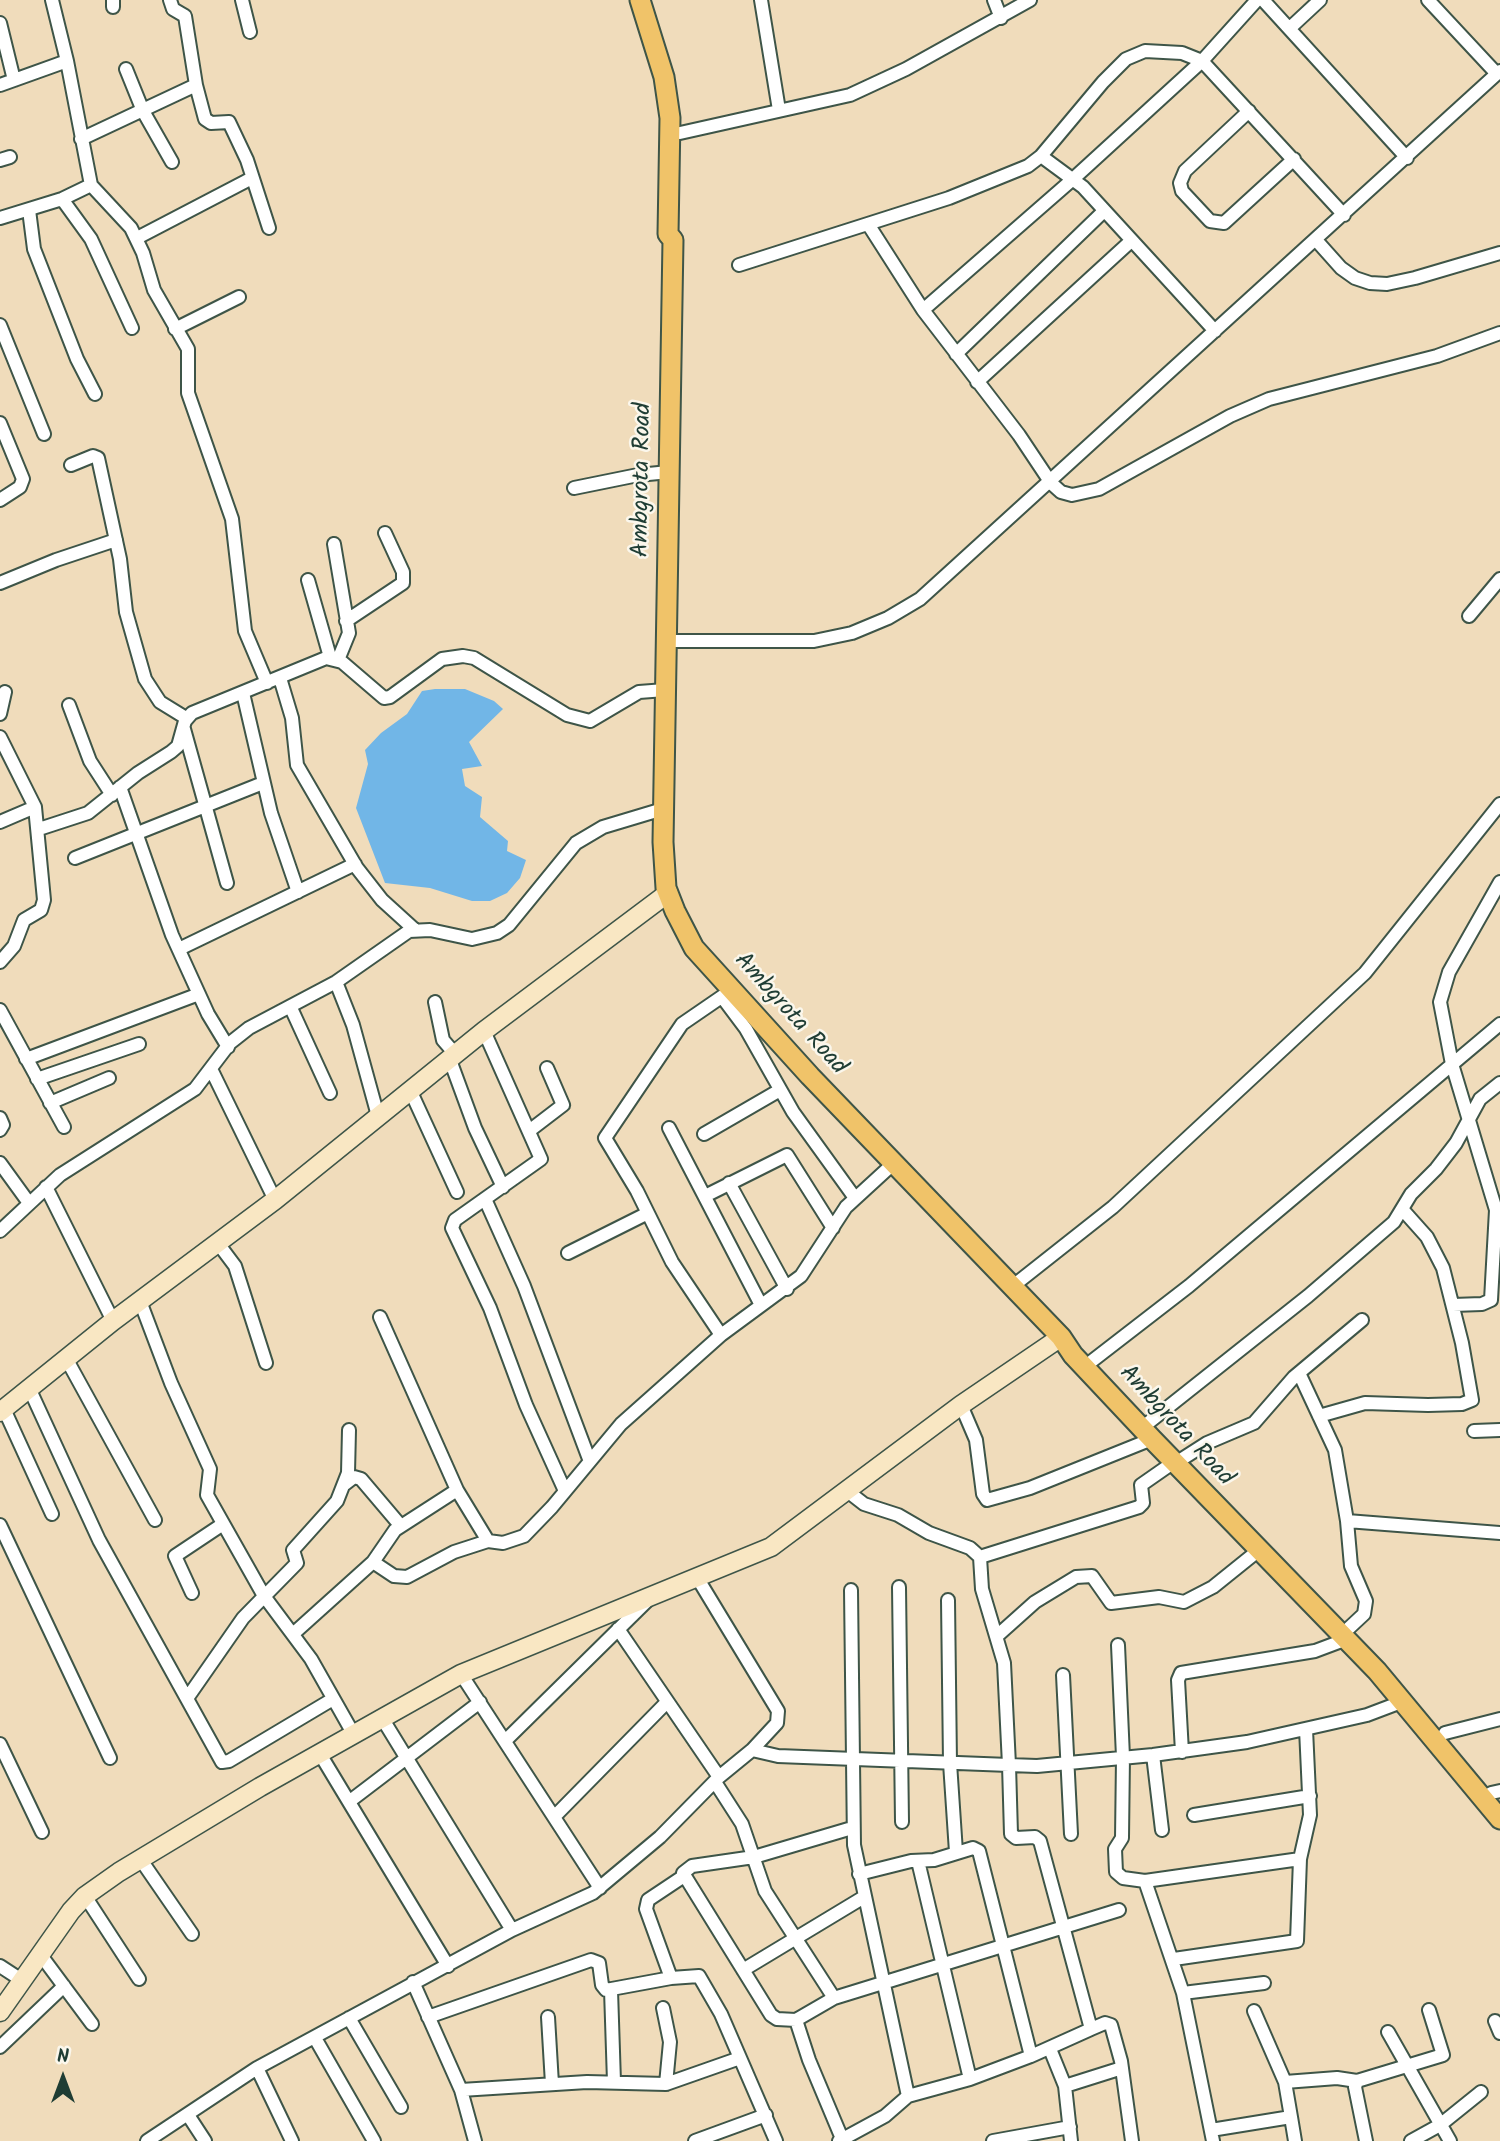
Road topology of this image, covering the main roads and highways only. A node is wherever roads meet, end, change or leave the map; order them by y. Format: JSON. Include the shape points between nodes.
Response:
{"nodes":[{"id":1,"x":640,"y":0,"type":"edge"},
{"id":2,"x":650,"y":0,"type":"edge"},
{"id":3,"x":673,"y":240,"type":"junction"},
{"id":4,"x":691,"y":939,"type":"junction"},
{"id":5,"x":898,"y":1165,"type":"junction"},
{"id":6,"x":1065,"y":1341,"type":"junction"},
{"id":7,"x":1150,"y":1431,"type":"junction"},
{"id":8,"x":1178,"y":1460,"type":"junction"},
{"id":9,"x":1348,"y":1634,"type":"junction"},
{"id":10,"x":1497,"y":1796,"type":"edge"},
{"id":11,"x":1500,"y":1819,"type":"edge"}],
"edges":[{"from":1,"to":3,"type":"main road","name":"Ambgrota Road","via":[[668,93],[668,234]]},
{"from":2,"to":3,"type":"main road","via":[[677,91],[678,234]]},
{"from":3,"to":4,"type":"main road","name":"Ambgrota Road","via":[[663,809],[668,893]]},
{"from":4,"to":5,"type":"main road","name":"Ambgrota Road","via":[[727,993]]},
{"from":4,"to":5,"type":"main road","via":[[732,974],[886,1144],[902,1163]]},
{"from":5,"to":6,"type":"main road","name":"Ambgrota Road"},
{"from":6,"to":7,"type":"main road","name":"Ambgrota Road"},
{"from":6,"to":7,"type":"main road","via":[[1092,1361]]},
{"from":7,"to":8,"type":"main road","name":"Ambgrota Road"},
{"from":8,"to":9,"type":"main road"},
{"from":8,"to":9,"type":"main road","name":"Ambgrota Road","via":[[1259,1550]]},
{"from":9,"to":10,"type":"main road","via":[[1445,1733]]},
{"from":9,"to":11,"type":"main road","name":"Ambgrota Road"}]}
